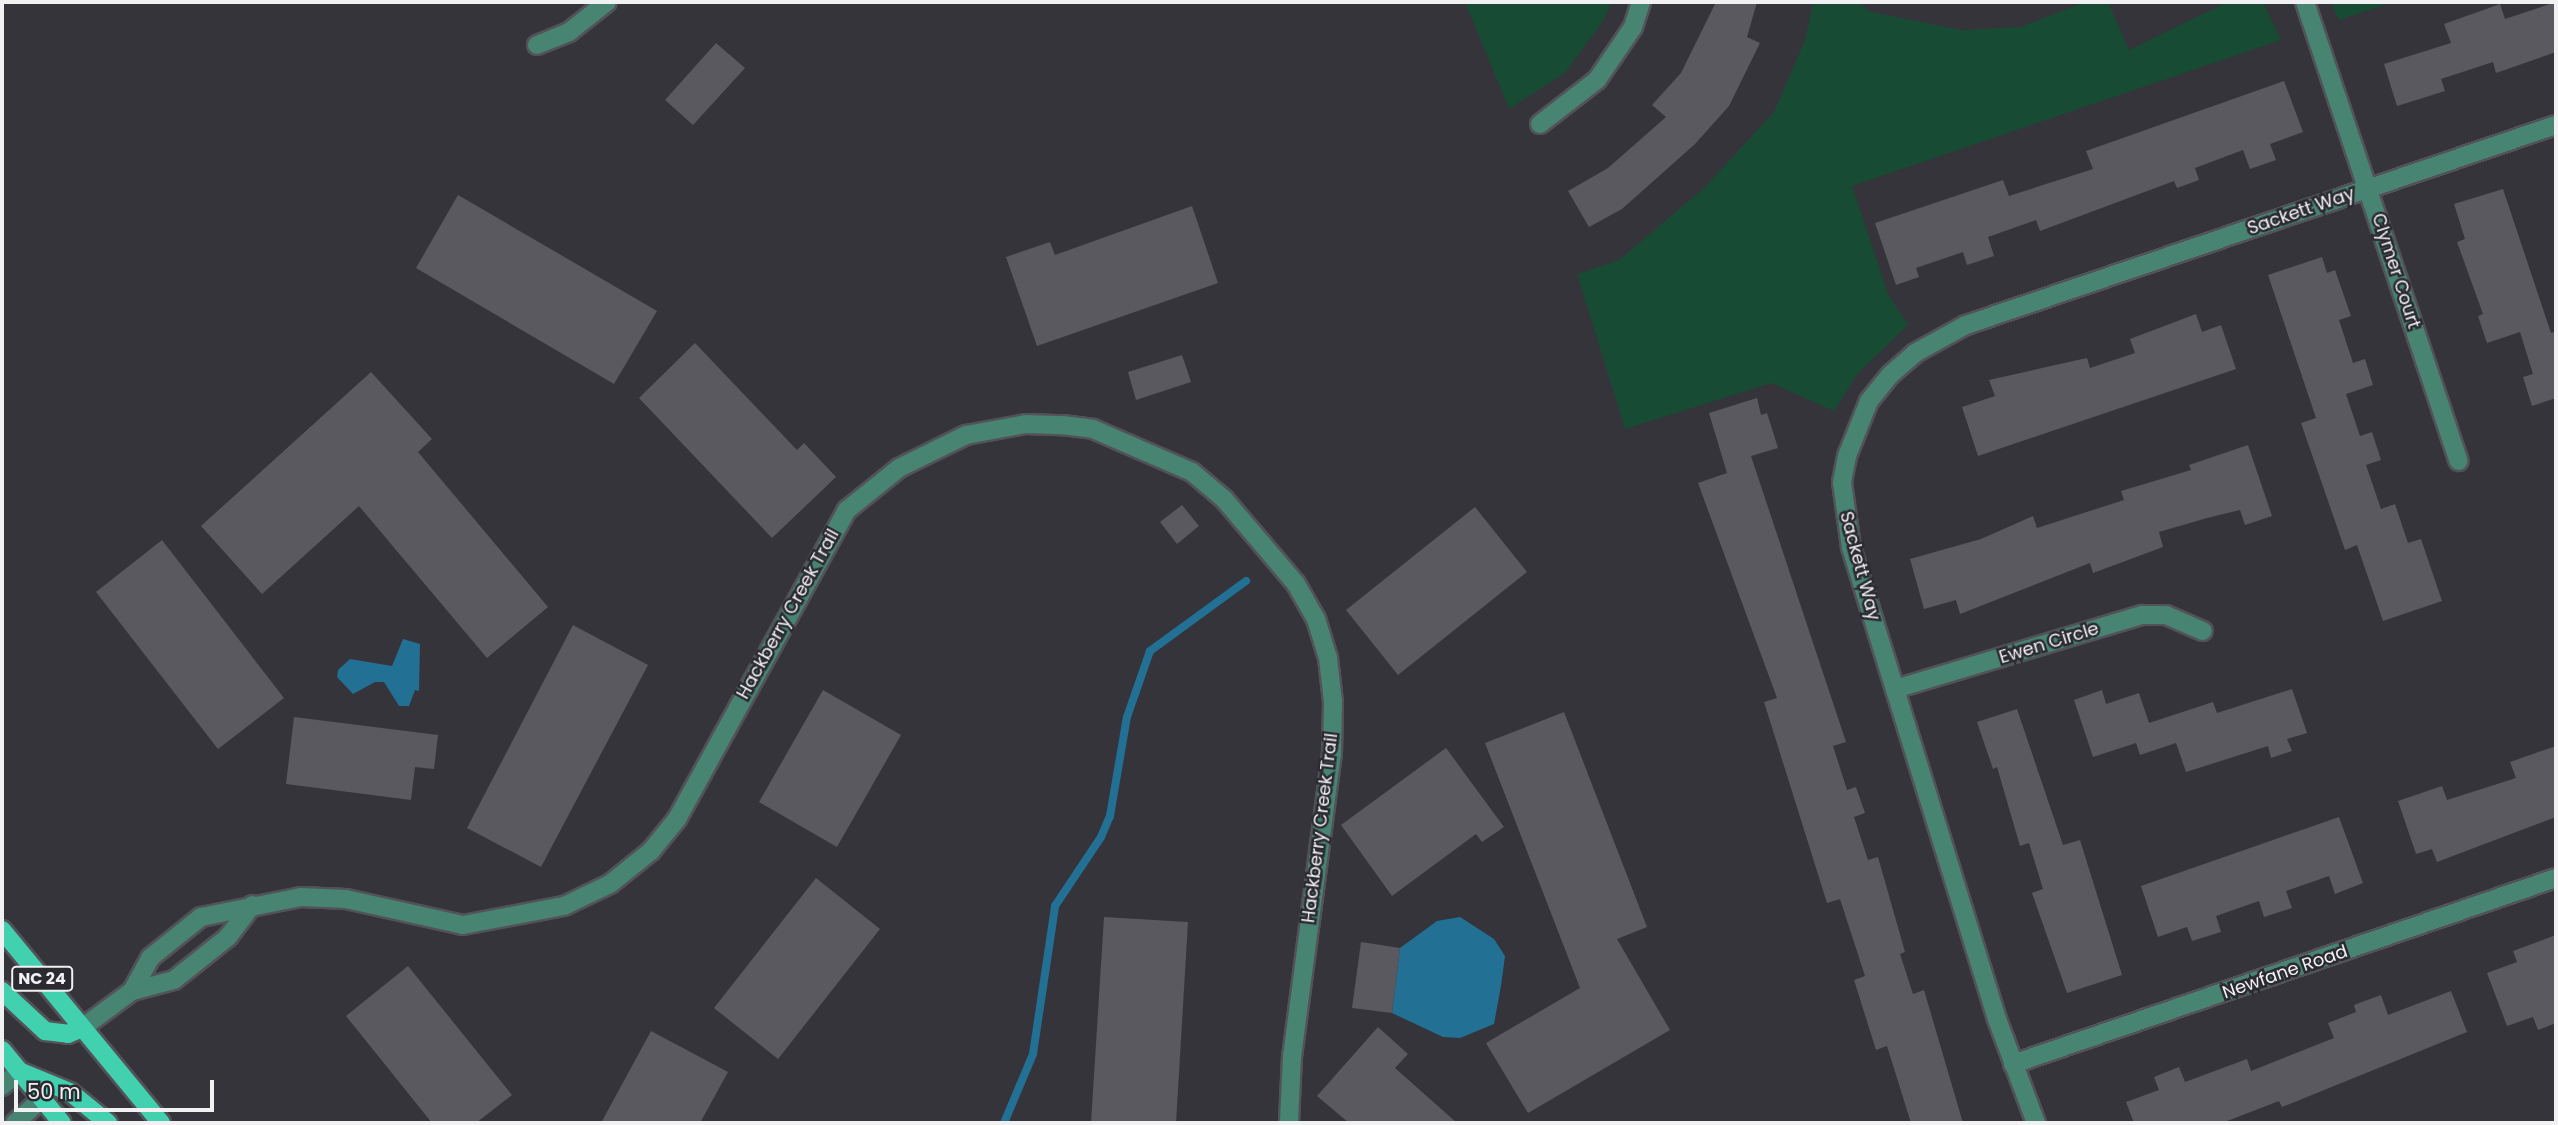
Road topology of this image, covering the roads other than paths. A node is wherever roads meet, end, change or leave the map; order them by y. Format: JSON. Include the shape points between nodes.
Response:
{"nodes":[{"id":1,"x":607,"y":2,"type":"edge"},
{"id":2,"x":1641,"y":2,"type":"edge"},
{"id":3,"x":2305,"y":2,"type":"edge"},
{"id":4,"x":537,"y":45,"type":"dead end"},
{"id":5,"x":1540,"y":124,"type":"dead end"},
{"id":6,"x":2556,"y":125,"type":"edge"},
{"id":7,"x":2369,"y":188,"type":"junction"},
{"id":8,"x":2459,"y":461,"type":"dead end"},
{"id":9,"x":2203,"y":631,"type":"dead end"},
{"id":10,"x":1895,"y":689,"type":"junction"},
{"id":11,"x":2556,"y":878,"type":"edge"},
{"id":12,"x":252,"y":905,"type":"junction"},
{"id":13,"x":2,"y":930,"type":"edge"},
{"id":14,"x":2,"y":991,"type":"edge"},
{"id":15,"x":132,"y":991,"type":"junction"},
{"id":16,"x":82,"y":1028,"type":"junction"},
{"id":17,"x":2,"y":1049,"type":"edge"},
{"id":18,"x":2012,"y":1064,"type":"junction"},
{"id":19,"x":19,"y":1070,"type":"junction"},
{"id":20,"x":2,"y":1086,"type":"edge"},
{"id":21,"x":42,"y":1099,"type":"junction"},
{"id":22,"x":15,"y":1123,"type":"edge"},
{"id":23,"x":62,"y":1123,"type":"edge"},
{"id":24,"x":108,"y":1123,"type":"edge"},
{"id":25,"x":161,"y":1123,"type":"edge"},
{"id":26,"x":1289,"y":1123,"type":"edge"},
{"id":27,"x":2036,"y":1123,"type":"edge"}],
"edges":[{"from":1,"to":4,"type":"street","via":[[569,32]]},
{"from":2,"to":5,"type":"street","via":[[1633,26],[1597,80]]},
{"from":3,"to":7,"type":"street","name":"Clymer Court"},
{"from":6,"to":7,"type":"street","name":"Sackett Way"},
{"from":7,"to":8,"type":"street","name":"Clymer Court"},
{"from":7,"to":10,"type":"street","name":"Sackett Way","via":[[1966,325],[1915,353],[1890,375],[1856,428],[1842,482],[1851,547]]},
{"from":9,"to":10,"type":"street","name":"Ewen Circle","via":[[2166,615],[2142,615]]},
{"from":10,"to":18,"type":"street","name":"Sackett Way"},
{"from":11,"to":18,"type":"street","name":"Newfane Road"},
{"from":12,"to":15,"type":"street","name":"Hackberry Creek Trail","via":[[228,937],[174,980]]},
{"from":12,"to":15,"type":"street","name":"Hackberry Creek Trail","via":[[191,923],[150,958]]},
{"from":12,"to":26,"type":"street","name":"Hackberry Creek Trail","via":[[301,897],[346,899],[463,925],[564,906],[610,884],[651,850],[677,819],[846,510],[872,486],[932,449],[966,435],[1026,424],[1093,429],[1192,472],[1224,499],[1296,584],[1316,619],[1328,658],[1332,753],[1292,1056]]},
{"from":13,"to":16,"type":"main road","number":"NC 24"},
{"from":14,"to":16,"type":"main road","via":[[46,1031],[68,1034]]},
{"from":15,"to":16,"type":"street","name":"Hackberry Creek Trail"},
{"from":16,"to":25,"type":"main road","number":"NC 24"},
{"from":17,"to":19,"type":"main road"},
{"from":18,"to":27,"type":"street","name":"Sackett Way"},
{"from":19,"to":20,"type":"street"},
{"from":19,"to":21,"type":"main road"},
{"from":19,"to":24,"type":"main road","via":[[70,1092]]},
{"from":21,"to":22,"type":"street"},
{"from":21,"to":23,"type":"main road"}]}
